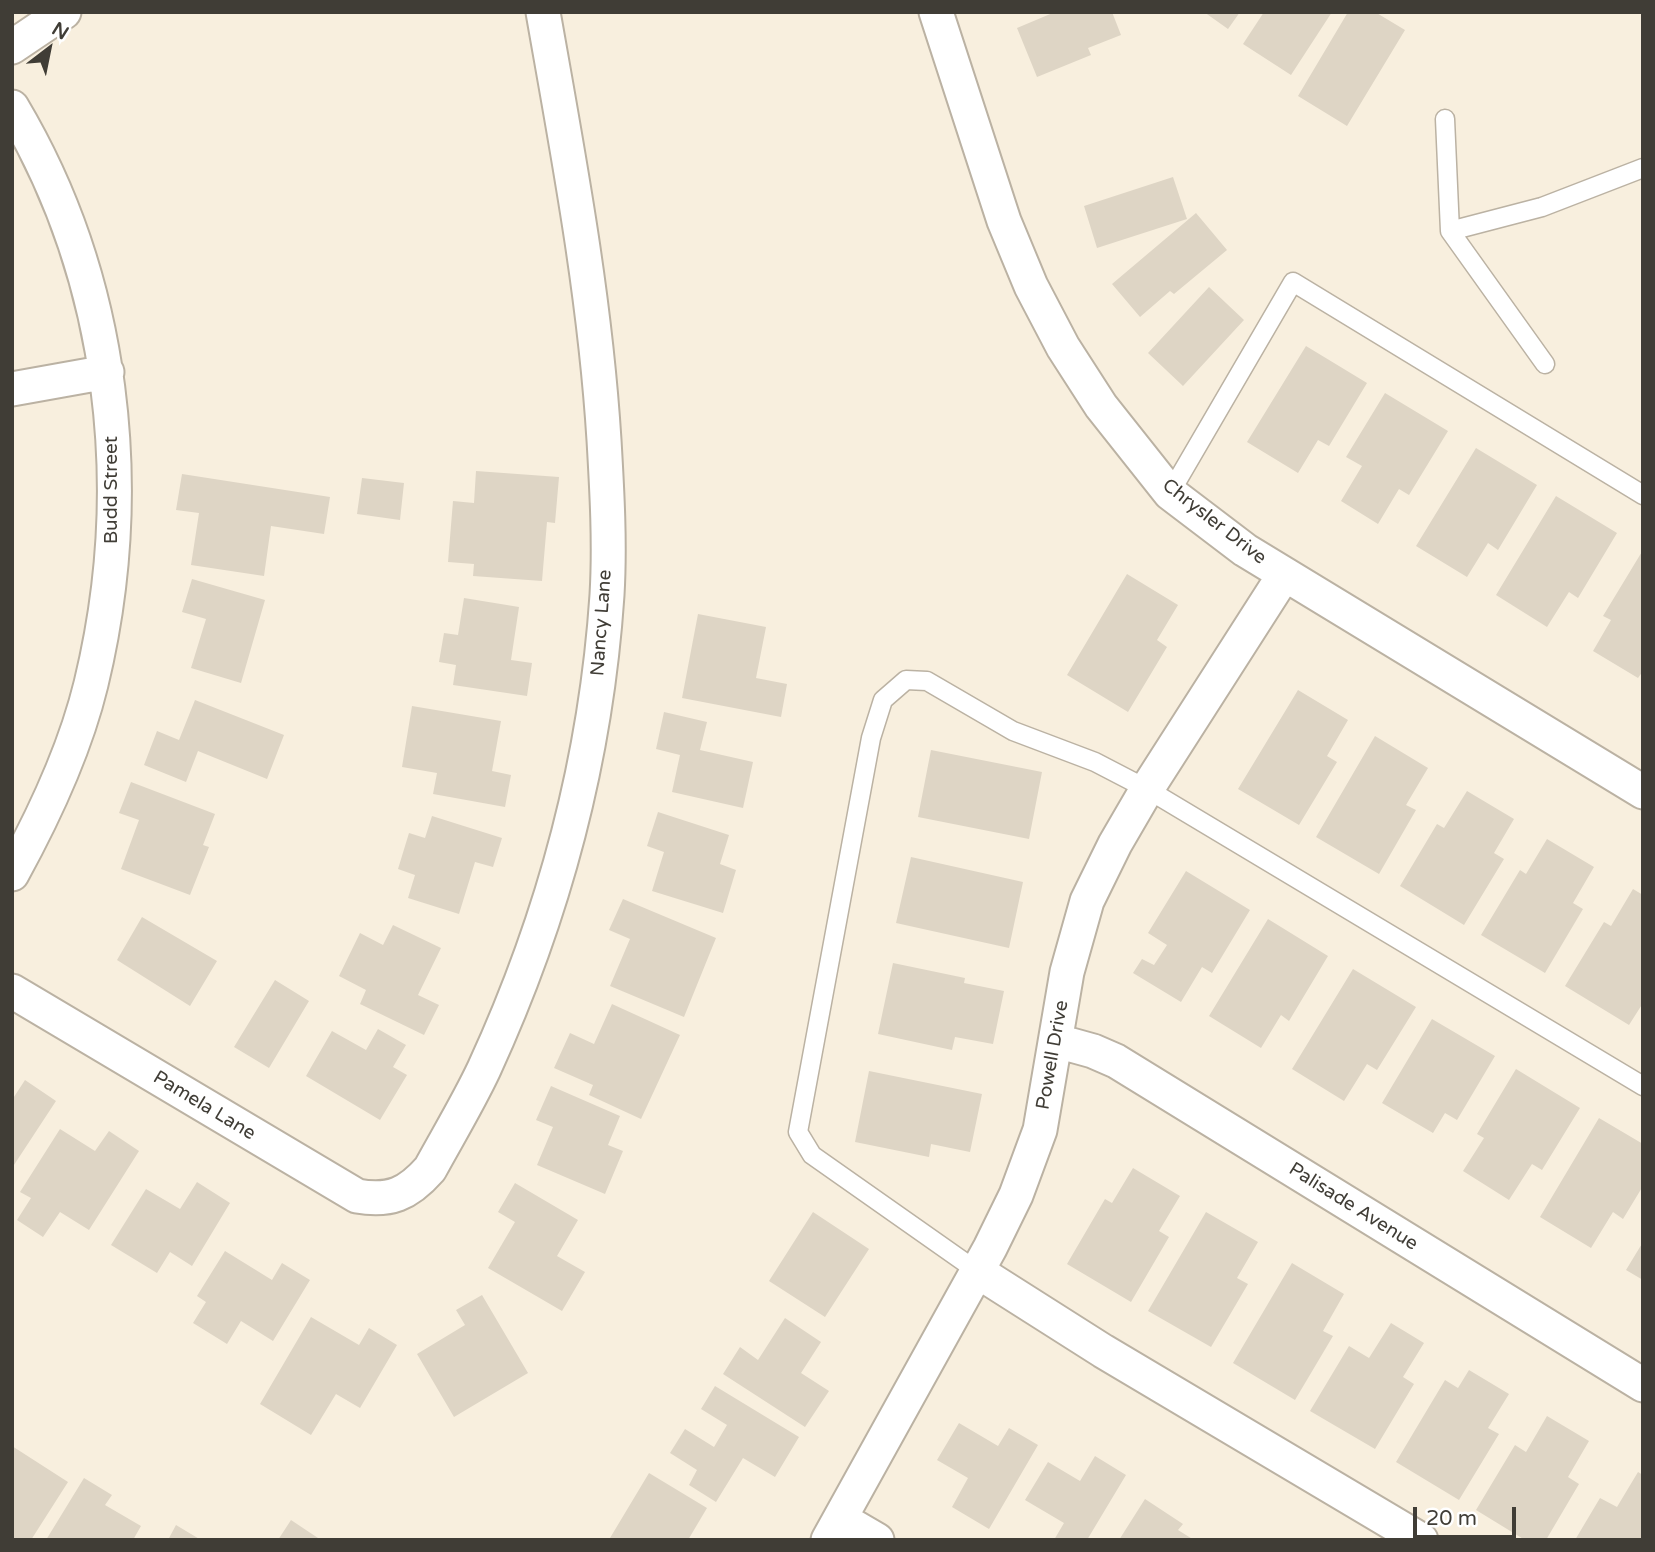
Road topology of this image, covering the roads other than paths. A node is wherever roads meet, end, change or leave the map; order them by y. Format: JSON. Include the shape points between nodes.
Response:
{"nodes":[{"id":1,"x":64,"y":12,"type":"edge"},
{"id":2,"x":543,"y":12,"type":"edge"},
{"id":3,"x":936,"y":12,"type":"edge"},
{"id":4,"x":12,"y":47,"type":"edge"},
{"id":5,"x":12,"y":107,"type":"edge"},
{"id":6,"x":1445,"y":119,"type":"dead end"},
{"id":7,"x":1643,"y":168,"type":"edge"},
{"id":8,"x":1450,"y":232,"type":"junction"},
{"id":9,"x":1545,"y":364,"type":"dead end"},
{"id":10,"x":107,"y":372,"type":"junction"},
{"id":11,"x":12,"y":389,"type":"edge"},
{"id":12,"x":1170,"y":493,"type":"junction"},
{"id":13,"x":1643,"y":495,"type":"edge"},
{"id":14,"x":1284,"y":575,"type":"junction"},
{"id":15,"x":1147,"y":789,"type":"junction"},
{"id":16,"x":1643,"y":792,"type":"edge"},
{"id":17,"x":12,"y":874,"type":"edge"},
{"id":18,"x":12,"y":991,"type":"edge"},
{"id":19,"x":1057,"y":1041,"type":"junction"},
{"id":20,"x":1643,"y":1086,"type":"edge"},
{"id":21,"x":402,"y":1194,"type":"joint"},
{"id":22,"x":977,"y":1271,"type":"junction"},
{"id":23,"x":1643,"y":1385,"type":"edge"},
{"id":24,"x":834,"y":1529,"type":"edge"},
{"id":25,"x":877,"y":1540,"type":"edge"},
{"id":26,"x":1421,"y":1540,"type":"edge"}],
"edges":[{"from":1,"to":4,"type":"street"},
{"from":2,"to":21,"type":"street","name":"Nancy Lane","via":[[582,230],[599,360],[607,581],[595,708],[552,895],[522,979],[483,1070],[430,1169]]},
{"from":3,"to":12,"type":"street","name":"Chrysler Drive","via":[[1004,221],[1031,286],[1101,406]]},
{"from":5,"to":10,"type":"street","name":"Budd Street","via":[[62,207],[85,272]]},
{"from":6,"to":8,"type":"lane"},
{"from":7,"to":8,"type":"lane","via":[[1542,207]]},
{"from":8,"to":9,"type":"lane"},
{"from":10,"to":11,"type":"street"},
{"from":10,"to":17,"type":"street","name":"Budd Street","via":[[116,471],[107,606],[74,737],[39,824]]},
{"from":12,"to":13,"type":"lane","via":[[1293,282]]},
{"from":12,"to":14,"type":"street","name":"Chrysler Drive"},
{"from":14,"to":15,"type":"street","name":"Powell Drive"},
{"from":14,"to":16,"type":"street","name":"Chrysler Drive"},
{"from":15,"to":19,"type":"street","name":"Powell Drive","via":[[1087,901],[1067,972]]},
{"from":15,"to":20,"type":"lane"},
{"from":15,"to":22,"type":"lane","via":[[1095,762],[1013,731],[927,681],[906,680],[883,700],[798,1132],[812,1155]]},
{"from":18,"to":21,"type":"street","name":"Pamela Lane","via":[[357,1196],[372,1199]]},
{"from":19,"to":22,"type":"street","name":"Powell Drive","via":[[1040,1130],[1016,1195]]},
{"from":19,"to":23,"type":"street","name":"Palisade Avenue","via":[[1116,1061]]},
{"from":22,"to":24,"type":"street","name":"Powell Drive"},
{"from":22,"to":26,"type":"street"},
{"from":24,"to":25,"type":"street"}]}
